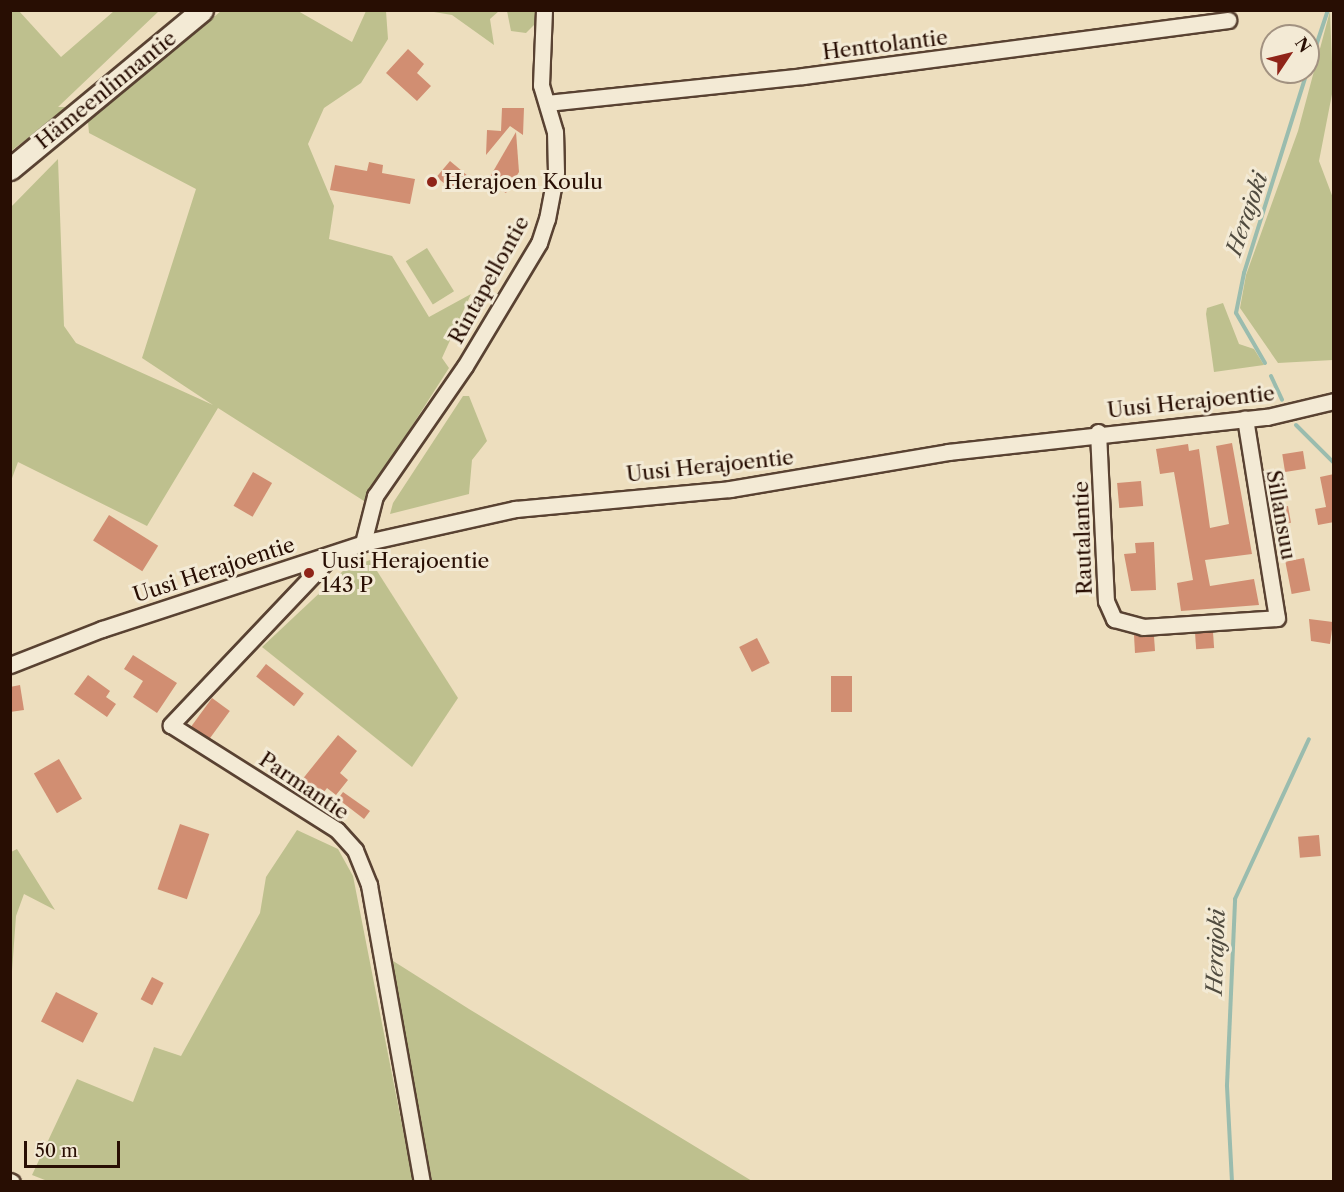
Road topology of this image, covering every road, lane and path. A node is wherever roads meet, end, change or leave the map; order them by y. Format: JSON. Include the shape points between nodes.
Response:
{"nodes":[{"id":1,"x":202,"y":10,"type":"edge"},
{"id":2,"x":544,"y":10,"type":"edge"},
{"id":3,"x":1228,"y":20,"type":"dead end"},
{"id":4,"x":546,"y":103,"type":"junction"},
{"id":5,"x":10,"y":169,"type":"edge"},
{"id":6,"x":1334,"y":401,"type":"edge"},
{"id":7,"x":1245,"y":419,"type":"junction"},
{"id":8,"x":1098,"y":432,"type":"junction"},
{"id":9,"x":363,"y":543,"type":"junction"},
{"id":10,"x":333,"y":554,"type":"junction"},
{"id":11,"x":1278,"y":618,"type":"joint"},
{"id":12,"x":10,"y":665,"type":"edge"},
{"id":13,"x":422,"y":1182,"type":"edge"}],
"edges":[{"from":1,"to":5,"type":"main road","name":"Hämeenlinnantie"},
{"from":2,"to":4,"type":"street","name":"Rintapellontie","via":[[540,62]]},
{"from":3,"to":4,"type":"street","name":"Henttolantie","via":[[814,75]]},
{"from":4,"to":9,"type":"street","name":"Rintapellontie","via":[[555,132],[556,172],[539,243],[465,366],[375,496]]},
{"from":6,"to":7,"type":"street","name":"Uusi Herajoentie"},
{"from":7,"to":8,"type":"street","name":"Uusi Herajoentie"},
{"from":7,"to":11,"type":"street","name":"Sillansuu"},
{"from":8,"to":9,"type":"street","name":"Uusi Herajoentie","via":[[948,452],[730,489],[515,508]]},
{"from":8,"to":11,"type":"street","name":"Rautalantie","via":[[1106,601],[1114,619],[1143,627]]},
{"from":9,"to":10,"type":"street","name":"Uusi Herajoentie"},
{"from":10,"to":12,"type":"street","name":"Uusi Herajoentie","via":[[102,629]]},
{"from":10,"to":13,"type":"street","name":"Parmantie","via":[[171,725],[337,830],[355,850],[369,885]]}]}
